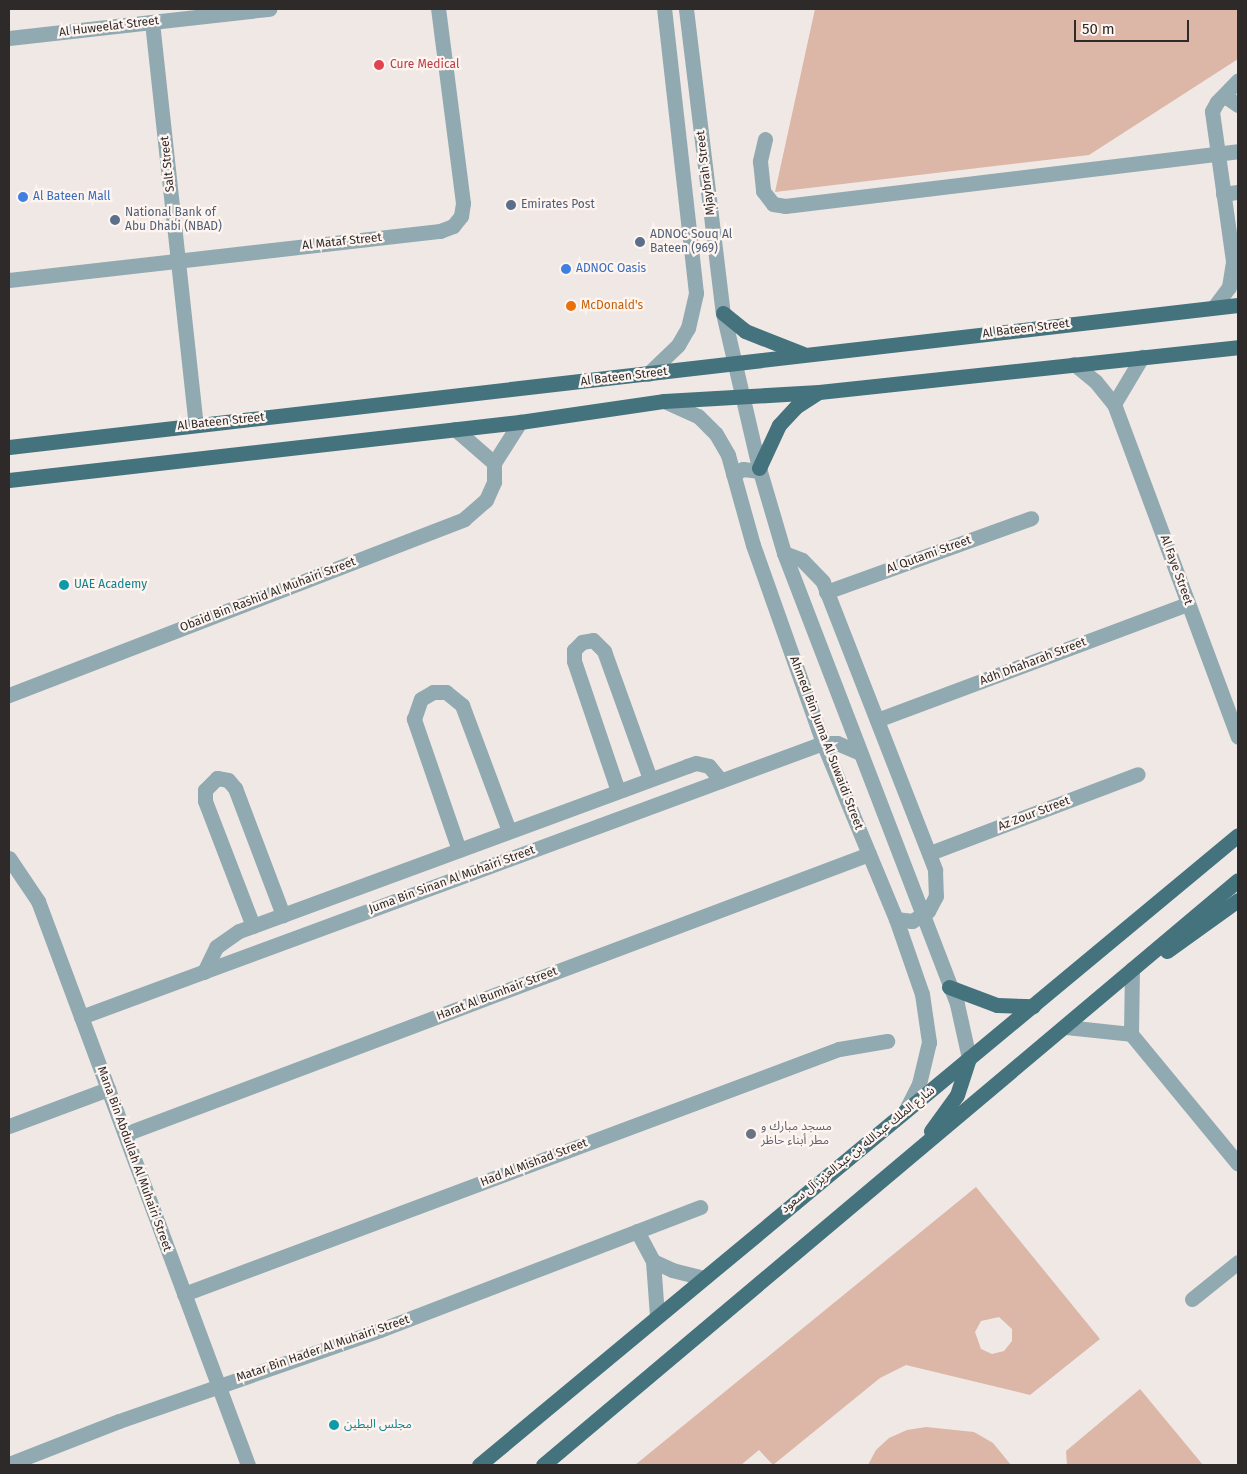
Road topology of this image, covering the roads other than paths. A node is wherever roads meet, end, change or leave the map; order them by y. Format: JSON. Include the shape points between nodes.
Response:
{"nodes":[{"id":1,"x":270,"y":9,"type":"edge"},
{"id":2,"x":438,"y":9,"type":"edge"},
{"id":3,"x":664,"y":9,"type":"edge"},
{"id":4,"x":686,"y":9,"type":"edge"},
{"id":5,"x":152,"y":22,"type":"junction"},
{"id":6,"x":9,"y":38,"type":"edge"},
{"id":7,"x":1238,"y":80,"type":"edge"},
{"id":8,"x":1225,"y":96,"type":"junction"},
{"id":9,"x":1238,"y":105,"type":"edge"},
{"id":10,"x":765,"y":139,"type":"dead end"},
{"id":11,"x":1238,"y":151,"type":"edge"},
{"id":12,"x":1217,"y":154,"type":"junction"},
{"id":13,"x":1238,"y":192,"type":"edge"},
{"id":14,"x":1223,"y":194,"type":"junction"},
{"id":15,"x":178,"y":261,"type":"junction"},
{"id":16,"x":9,"y":280,"type":"edge"},
{"id":17,"x":1238,"y":305,"type":"edge"},
{"id":18,"x":1214,"y":307,"type":"junction"},
{"id":19,"x":723,"y":313,"type":"junction"},
{"id":20,"x":1238,"y":347,"type":"edge"},
{"id":21,"x":804,"y":355,"type":"junction"},
{"id":22,"x":1142,"y":357,"type":"junction"},
{"id":23,"x":734,"y":364,"type":"junction"},
{"id":24,"x":1074,"y":364,"type":"junction"},
{"id":25,"x":648,"y":374,"type":"junction"},
{"id":26,"x":818,"y":392,"type":"junction"},
{"id":27,"x":742,"y":396,"type":"junction"},
{"id":28,"x":664,"y":401,"type":"junction"},
{"id":29,"x":1114,"y":404,"type":"junction"},
{"id":30,"x":520,"y":422,"type":"junction"},
{"id":31,"x":196,"y":425,"type":"junction"},
{"id":32,"x":455,"y":429,"type":"junction"},
{"id":33,"x":9,"y":447,"type":"edge"},
{"id":34,"x":494,"y":463,"type":"junction"},
{"id":35,"x":760,"y":469,"type":"junction"},
{"id":36,"x":733,"y":474,"type":"junction"},
{"id":37,"x":9,"y":480,"type":"edge"},
{"id":38,"x":1031,"y":518,"type":"dead end"},
{"id":39,"x":784,"y":553,"type":"junction"},
{"id":40,"x":826,"y":592,"type":"junction"},
{"id":41,"x":1188,"y":604,"type":"junction"},
{"id":42,"x":9,"y":695,"type":"edge"},
{"id":43,"x":877,"y":720,"type":"junction"},
{"id":44,"x":1238,"y":737,"type":"edge"},
{"id":45,"x":823,"y":744,"type":"junction"},
{"id":46,"x":858,"y":752,"type":"junction"},
{"id":47,"x":1138,"y":774,"type":"dead end"},
{"id":48,"x":650,"y":779,"type":"junction"},
{"id":49,"x":721,"y":781,"type":"junction"},
{"id":50,"x":618,"y":791,"type":"junction"},
{"id":51,"x":510,"y":831,"type":"junction"},
{"id":52,"x":1238,"y":835,"type":"edge"},
{"id":53,"x":460,"y":850,"type":"junction"},
{"id":54,"x":930,"y":853,"type":"junction"},
{"id":55,"x":869,"y":854,"type":"junction"},
{"id":56,"x":9,"y":858,"type":"edge"},
{"id":57,"x":1238,"y":880,"type":"edge"},
{"id":58,"x":1238,"y":900,"type":"edge"},
{"id":59,"x":283,"y":915,"type":"junction"},
{"id":60,"x":922,"y":917,"type":"junction"},
{"id":61,"x":896,"y":919,"type":"junction"},
{"id":62,"x":253,"y":926,"type":"junction"},
{"id":63,"x":1132,"y":970,"type":"junction"},
{"id":64,"x":204,"y":972,"type":"junction"},
{"id":65,"x":949,"y":987,"type":"junction"},
{"id":66,"x":1033,"y":1006,"type":"junction"},
{"id":67,"x":81,"y":1017,"type":"junction"},
{"id":68,"x":1066,"y":1027,"type":"junction"},
{"id":69,"x":1131,"y":1034,"type":"junction"},
{"id":70,"x":887,"y":1041,"type":"dead end"},
{"id":71,"x":970,"y":1058,"type":"junction"},
{"id":72,"x":108,"y":1089,"type":"junction"},
{"id":73,"x":906,"y":1110,"type":"junction"},
{"id":74,"x":9,"y":1126,"type":"edge"},
{"id":75,"x":125,"y":1134,"type":"junction"},
{"id":76,"x":910,"y":1158,"type":"junction"},
{"id":77,"x":1238,"y":1164,"type":"edge"},
{"id":78,"x":700,"y":1207,"type":"dead end"},
{"id":79,"x":637,"y":1231,"type":"junction"},
{"id":80,"x":653,"y":1261,"type":"junction"},
{"id":81,"x":1238,"y":1262,"type":"edge"},
{"id":82,"x":703,"y":1278,"type":"junction"},
{"id":83,"x":184,"y":1294,"type":"junction"},
{"id":84,"x":1192,"y":1299,"type":"dead end"},
{"id":85,"x":657,"y":1316,"type":"junction"},
{"id":86,"x":218,"y":1386,"type":"junction"},
{"id":87,"x":9,"y":1464,"type":"edge"},
{"id":88,"x":248,"y":1465,"type":"edge"},
{"id":89,"x":479,"y":1465,"type":"edge"},
{"id":90,"x":543,"y":1465,"type":"edge"}],
"edges":[{"from":1,"to":5,"type":"street","name":"Al Huweelat Street"},
{"from":2,"to":15,"type":"street","name":"Al Mataf Street","via":[[463,203],[458,222],[440,231]]},
{"from":3,"to":25,"type":"street","name":"Mjaybrah Street","via":[[696,293],[688,328],[678,345]]},
{"from":4,"to":19,"type":"street","name":"Mjaybrah Street"},
{"from":5,"to":6,"type":"street","name":"Al Huweelat Street"},
{"from":5,"to":15,"type":"street","name":"Salt Street"},
{"from":7,"to":8,"type":"street"},
{"from":8,"to":9,"type":"street"},
{"from":8,"to":12,"type":"street","via":[[1212,111]]},
{"from":10,"to":12,"type":"street","via":[[760,161],[763,191],[773,204],[785,206]]},
{"from":11,"to":12,"type":"street"},
{"from":12,"to":14,"type":"street"},
{"from":13,"to":14,"type":"street"},
{"from":14,"to":18,"type":"street","via":[[1233,271],[1225,294]]},
{"from":15,"to":16,"type":"street","name":"Al Mataf Street"},
{"from":15,"to":31,"type":"street","name":"Salt Street"},
{"from":17,"to":18,"type":"main road","name":"Al Bateen Street"},
{"from":18,"to":21,"type":"main road","name":"Al Bateen Street"},
{"from":19,"to":21,"type":"main road","via":[[745,331]]},
{"from":19,"to":23,"type":"street","name":"Mjaybrah Street"},
{"from":20,"to":22,"type":"main road"},
{"from":21,"to":23,"type":"main road","name":"Al Bateen Street"},
{"from":22,"to":24,"type":"main road"},
{"from":22,"to":29,"type":"street"},
{"from":23,"to":25,"type":"main road","name":"Al Bateen Street"},
{"from":23,"to":27,"type":"street","name":"Mjaybrah Street"},
{"from":24,"to":26,"type":"main road"},
{"from":24,"to":29,"type":"street","name":"Al Faye Street"},
{"from":25,"to":31,"type":"main road","name":"Al Bateen Street"},
{"from":26,"to":27,"type":"main road"},
{"from":26,"to":35,"type":"main road","via":[[797,406],[779,425]]},
{"from":27,"to":28,"type":"main road"},
{"from":27,"to":35,"type":"street"},
{"from":28,"to":30,"type":"main road"},
{"from":28,"to":36,"type":"street","name":"Ahmed Bin Juma Al Suwaidi Street","via":[[685,408],[710,426],[723,443]]},
{"from":29,"to":41,"type":"street","name":"Al Faye Street"},
{"from":30,"to":32,"type":"main road"},
{"from":30,"to":34,"type":"street","name":"Obaid Bin Rashid Al Muhairi Street"},
{"from":31,"to":33,"type":"main road","name":"Al Bateen Street"},
{"from":32,"to":34,"type":"street"},
{"from":32,"to":37,"type":"main road"},
{"from":34,"to":42,"type":"street","name":"Obaid Bin Rashid Al Muhairi Street","via":[[491,492],[480,508],[464,518]]},
{"from":35,"to":36,"type":"street","via":[[743,469]]},
{"from":35,"to":39,"type":"street"},
{"from":36,"to":45,"type":"street","name":"Ahmed Bin Juma Al Suwaidi Street","via":[[756,554]]},
{"from":38,"to":40,"type":"street","name":"Al Qutami Street"},
{"from":39,"to":40,"type":"street","via":[[810,566]]},
{"from":39,"to":46,"type":"street"},
{"from":40,"to":43,"type":"street"},
{"from":41,"to":43,"type":"street","name":"Adh Dhaharah Street"},
{"from":41,"to":44,"type":"street","name":"Al Faye Street"},
{"from":43,"to":54,"type":"street"},
{"from":45,"to":46,"type":"street","via":[[837,743]]},
{"from":45,"to":49,"type":"street","name":"Juma Bin Sinan Al Muhairi Street"},
{"from":45,"to":55,"type":"street","name":"Ahmed Bin Juma Al Suwaidi Street"},
{"from":46,"to":60,"type":"street"},
{"from":47,"to":54,"type":"street","name":"Az Zour Street"},
{"from":48,"to":49,"type":"street","via":[[696,763],[710,766]]},
{"from":48,"to":50,"type":"street"},
{"from":48,"to":50,"type":"street","via":[[604,651],[593,640],[582,642],[574,650],[574,661]]},
{"from":49,"to":64,"type":"street","name":"Juma Bin Sinan Al Muhairi Street"},
{"from":50,"to":51,"type":"street"},
{"from":51,"to":53,"type":"street"},
{"from":51,"to":53,"type":"street","via":[[462,705],[446,692],[433,692],[421,699],[414,719]]},
{"from":52,"to":66,"type":"main road","name":"شارع الملك عبدالله بن عبدالعزيز آل سعود"},
{"from":53,"to":59,"type":"street"},
{"from":54,"to":60,"type":"street","via":[[938,887],[933,904]]},
{"from":55,"to":61,"type":"street","name":"Ahmed Bin Juma Al Suwaidi Street"},
{"from":55,"to":75,"type":"street","name":"Harat Al Bumhair Street"},
{"from":56,"to":67,"type":"street","name":"Mana Bin Abdullah Al Muhairi Street","via":[[38,901]]},
{"from":57,"to":63,"type":"main road"},
{"from":58,"to":63,"type":"main road","via":[[1181,942]]},
{"from":59,"to":62,"type":"street"},
{"from":59,"to":62,"type":"street","via":[[235,788],[228,780],[217,778],[207,785],[205,801]]},
{"from":60,"to":61,"type":"street","via":[[907,922]]},
{"from":60,"to":65,"type":"street"},
{"from":61,"to":73,"type":"street","name":"Ahmed Bin Juma Al Suwaidi Street","via":[[928,1020],[926,1062]]},
{"from":62,"to":64,"type":"street","via":[[223,941],[211,955]]},
{"from":63,"to":68,"type":"main road"},
{"from":63,"to":69,"type":"street"},
{"from":64,"to":67,"type":"street","name":"Juma Bin Sinan Al Muhairi Street"},
{"from":65,"to":66,"type":"main road","via":[[997,1005]]},
{"from":65,"to":71,"type":"street","via":[[963,1023]]},
{"from":66,"to":71,"type":"main road","name":"شارع الملك عبدالله بن عبدالعزيز آل سعود"},
{"from":67,"to":72,"type":"street","name":"Mana Bin Abdullah Al Muhairi Street"},
{"from":68,"to":69,"type":"street"},
{"from":68,"to":76,"type":"main road"},
{"from":69,"to":77,"type":"street"},
{"from":70,"to":83,"type":"street","name":"Had Al Mishad Street","via":[[840,1049]]},
{"from":71,"to":73,"type":"main road","name":"شارع الملك عبدالله بن عبدالعزيز آل سعود"},
{"from":71,"to":76,"type":"main road","via":[[957,1094]]},
{"from":72,"to":74,"type":"street"},
{"from":72,"to":75,"type":"street","name":"Mana Bin Abdullah Al Muhairi Street"},
{"from":73,"to":82,"type":"main road","name":"شارع الملك عبدالله بن عبدالعزيز آل سعود"},
{"from":75,"to":83,"type":"street","name":"Mana Bin Abdullah Al Muhairi Street"},
{"from":76,"to":90,"type":"main road"},
{"from":78,"to":79,"type":"street","name":"Matar Bin Hader Al Muhairi Street"},
{"from":79,"to":80,"type":"street"},
{"from":79,"to":86,"type":"street","name":"Matar Bin Hader Al Muhairi Street","via":[[380,1330]]},
{"from":80,"to":82,"type":"street"},
{"from":80,"to":85,"type":"street"},
{"from":81,"to":84,"type":"street"},
{"from":82,"to":85,"type":"main road","name":"شارع الملك عبدالله بن عبدالعزيز آل سعود"},
{"from":83,"to":86,"type":"street","name":"Mana Bin Abdullah Al Muhairi Street"},
{"from":85,"to":89,"type":"main road","name":"شارع الملك عبدالله بن عبدالعزيز آل سعود"},
{"from":86,"to":87,"type":"street","name":"Matar Bin Hader Al Muhairi Street"},
{"from":86,"to":88,"type":"street","name":"Mana Bin Abdullah Al Muhairi Street"}]}
